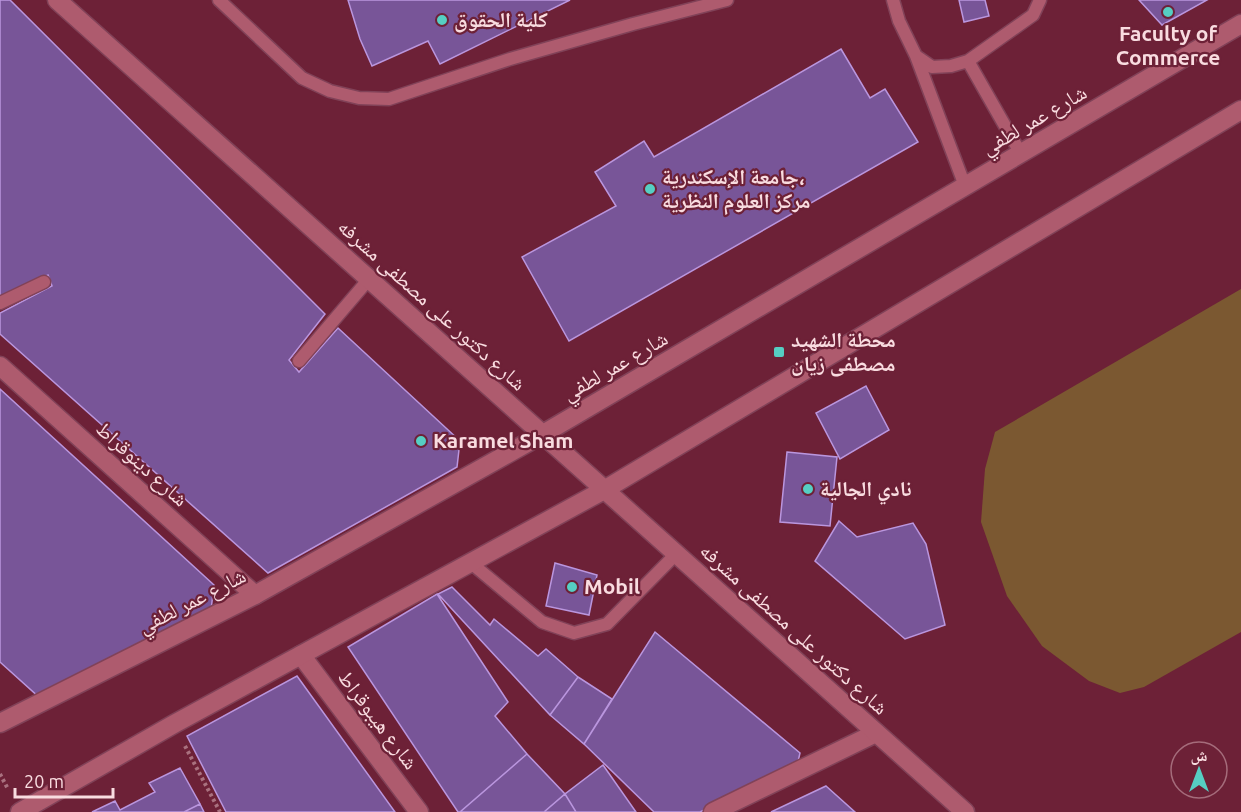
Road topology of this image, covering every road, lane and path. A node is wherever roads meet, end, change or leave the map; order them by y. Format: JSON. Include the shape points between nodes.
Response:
{"nodes":[{"id":1,"x":57,"y":0,"type":"edge"},
{"id":2,"x":219,"y":0,"type":"edge"},
{"id":3,"x":727,"y":0,"type":"edge"},
{"id":4,"x":893,"y":0,"type":"edge"},
{"id":5,"x":1040,"y":0,"type":"edge"},
{"id":6,"x":1241,"y":24,"type":"edge"},
{"id":7,"x":916,"y":56,"type":"junction"},
{"id":8,"x":968,"y":60,"type":"junction"},
{"id":9,"x":1241,"y":110,"type":"edge"},
{"id":10,"x":1021,"y":154,"type":"junction"},
{"id":11,"x":965,"y":186,"type":"junction"},
{"id":12,"x":369,"y":279,"type":"junction"},
{"id":13,"x":44,"y":282,"type":"dead end"},
{"id":14,"x":0,"y":303,"type":"edge"},
{"id":15,"x":298,"y":361,"type":"dead end"},
{"id":16,"x":0,"y":366,"type":"edge"},
{"id":17,"x":543,"y":434,"type":"junction"},
{"id":18,"x":604,"y":490,"type":"junction"},
{"id":19,"x":676,"y":554,"type":"junction"},
{"id":20,"x":471,"y":562,"type":"junction"},
{"id":21,"x":255,"y":595,"type":"junction"},
{"id":22,"x":301,"y":655,"type":"junction"},
{"id":23,"x":0,"y":723,"type":"edge"},
{"id":24,"x":174,"y":724,"type":"junction"},
{"id":25,"x":876,"y":733,"type":"junction"},
{"id":26,"x":41,"y":807,"type":"edge"},
{"id":27,"x":20,"y":812,"type":"edge"},
{"id":28,"x":220,"y":812,"type":"edge"},
{"id":29,"x":419,"y":812,"type":"edge"},
{"id":30,"x":713,"y":812,"type":"edge"},
{"id":31,"x":965,"y":812,"type":"edge"}],
"edges":[{"from":1,"to":12,"type":"main road","name":"شارع دكتور على مصطفى مشرفه"},
{"from":2,"to":3,"type":"lane","via":[[302,78],[359,98],[389,99],[510,59]]},
{"from":4,"to":7,"type":"lane"},
{"from":5,"to":8,"type":"lane","via":[[1033,15]]},
{"from":6,"to":10,"type":"main road","name":"شارع عمر لطفي"},
{"from":7,"to":8,"type":"lane","via":[[932,67]]},
{"from":7,"to":11,"type":"lane"},
{"from":8,"to":10,"type":"lane"},
{"from":9,"to":18,"type":"main road"},
{"from":10,"to":11,"type":"main road","name":"شارع عمر لطفي"},
{"from":11,"to":17,"type":"main road","name":"شارع عمر لطفي"},
{"from":12,"to":15,"type":"lane"},
{"from":12,"to":17,"type":"main road","name":"شارع دكتور على مصطفى مشرفه"},
{"from":13,"to":14,"type":"lane"},
{"from":16,"to":21,"type":"main road","name":"شارع دينوقراط"},
{"from":17,"to":18,"type":"main road","name":"شارع دكتور على مصطفى مشرفه"},
{"from":17,"to":21,"type":"main road","name":"شارع عمر لطفي"},
{"from":18,"to":19,"type":"main road","name":"شارع دكتور على مصطفى مشرفه"},
{"from":18,"to":20,"type":"main road"},
{"from":19,"to":20,"type":"lane","via":[[607,624],[574,633],[542,622]]},
{"from":19,"to":25,"type":"main road","name":"شارع دكتور على مصطفى مشرفه"},
{"from":20,"to":22,"type":"main road"},
{"from":21,"to":23,"type":"main road","name":"شارع عمر لطفي"},
{"from":22,"to":24,"type":"main road"},
{"from":22,"to":29,"type":"main road","name":"شارع هيبوقراط"},
{"from":24,"to":26,"type":"main road"},
{"from":24,"to":28,"type":"path"},
{"from":25,"to":30,"type":"main road"},
{"from":25,"to":31,"type":"main road","name":"شارع دكتور على مصطفى مشرفه"},
{"from":26,"to":27,"type":"main road"}]}
